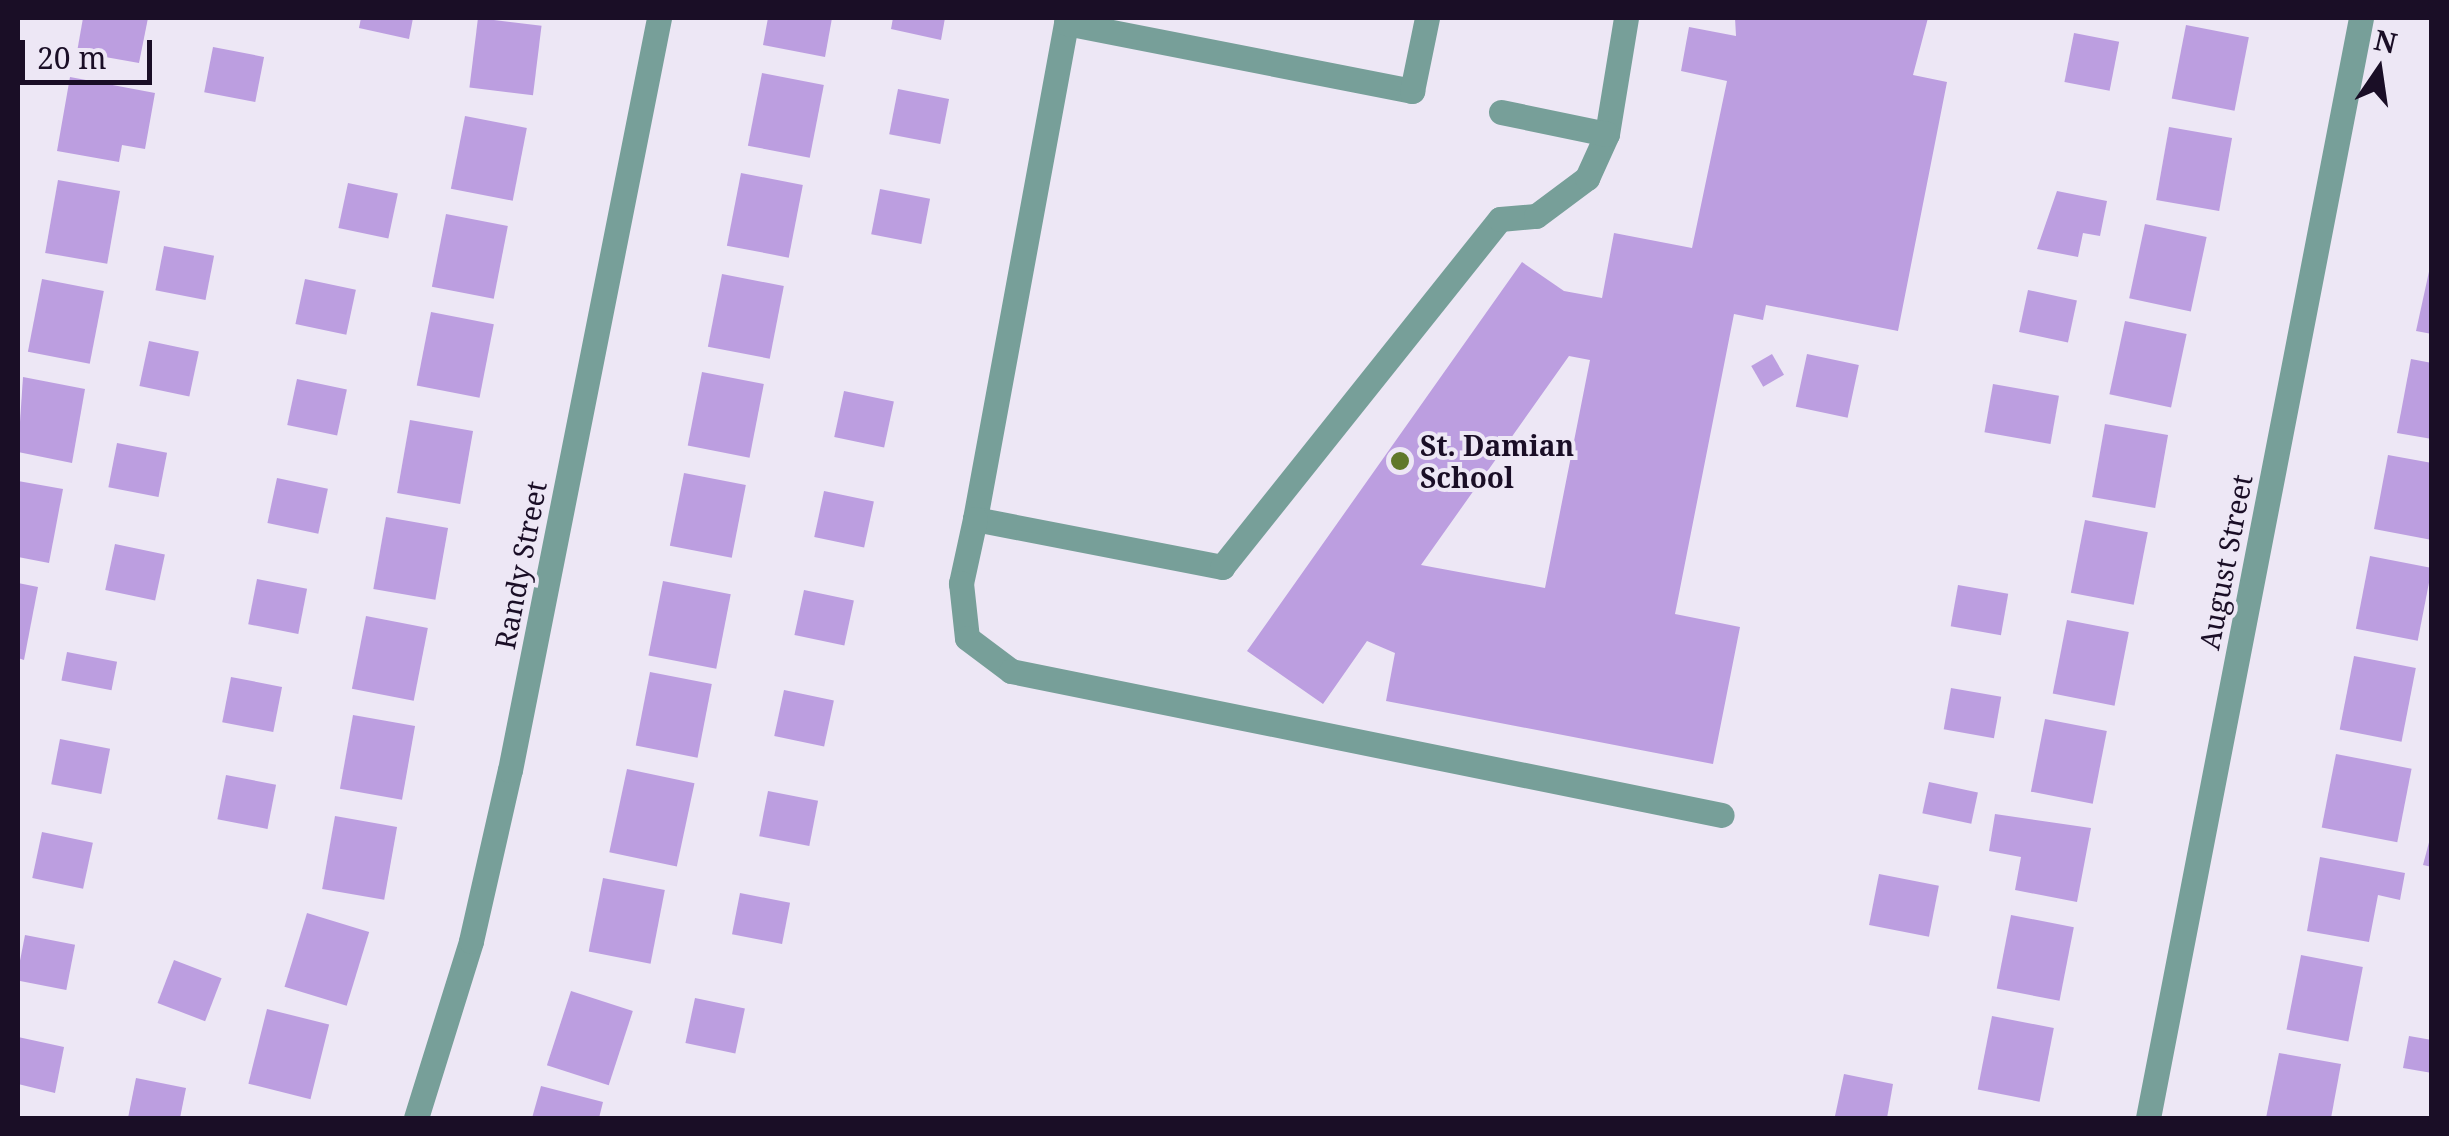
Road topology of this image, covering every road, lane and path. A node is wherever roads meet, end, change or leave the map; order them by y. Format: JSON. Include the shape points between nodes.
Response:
{"nodes":[{"id":1,"x":659,"y":18,"type":"edge"},
{"id":2,"x":1427,"y":18,"type":"edge"},
{"id":3,"x":1626,"y":18,"type":"edge"},
{"id":4,"x":2362,"y":18,"type":"edge"},
{"id":5,"x":1066,"y":20,"type":"edge"},
{"id":6,"x":1501,"y":112,"type":"dead end"},
{"id":7,"x":1606,"y":134,"type":"junction"},
{"id":8,"x":975,"y":518,"type":"junction"},
{"id":9,"x":1722,"y":814,"type":"dead end"},
{"id":10,"x":416,"y":1118,"type":"edge"},
{"id":11,"x":2148,"y":1118,"type":"edge"}],
"edges":[{"from":1,"to":10,"type":"street","name":"Randy Street","via":[[510,770],[472,941]]},
{"from":2,"to":5,"type":"street","via":[[1412,91]]},
{"from":3,"to":7,"type":"street"},
{"from":4,"to":11,"type":"street","name":"August Street"},
{"from":5,"to":8,"type":"street"},
{"from":6,"to":7,"type":"street"},
{"from":7,"to":8,"type":"street","via":[[1587,178],[1536,216],[1500,219],[1222,566]]},
{"from":8,"to":9,"type":"street","via":[[961,583],[967,638],[1011,672]]}]}
